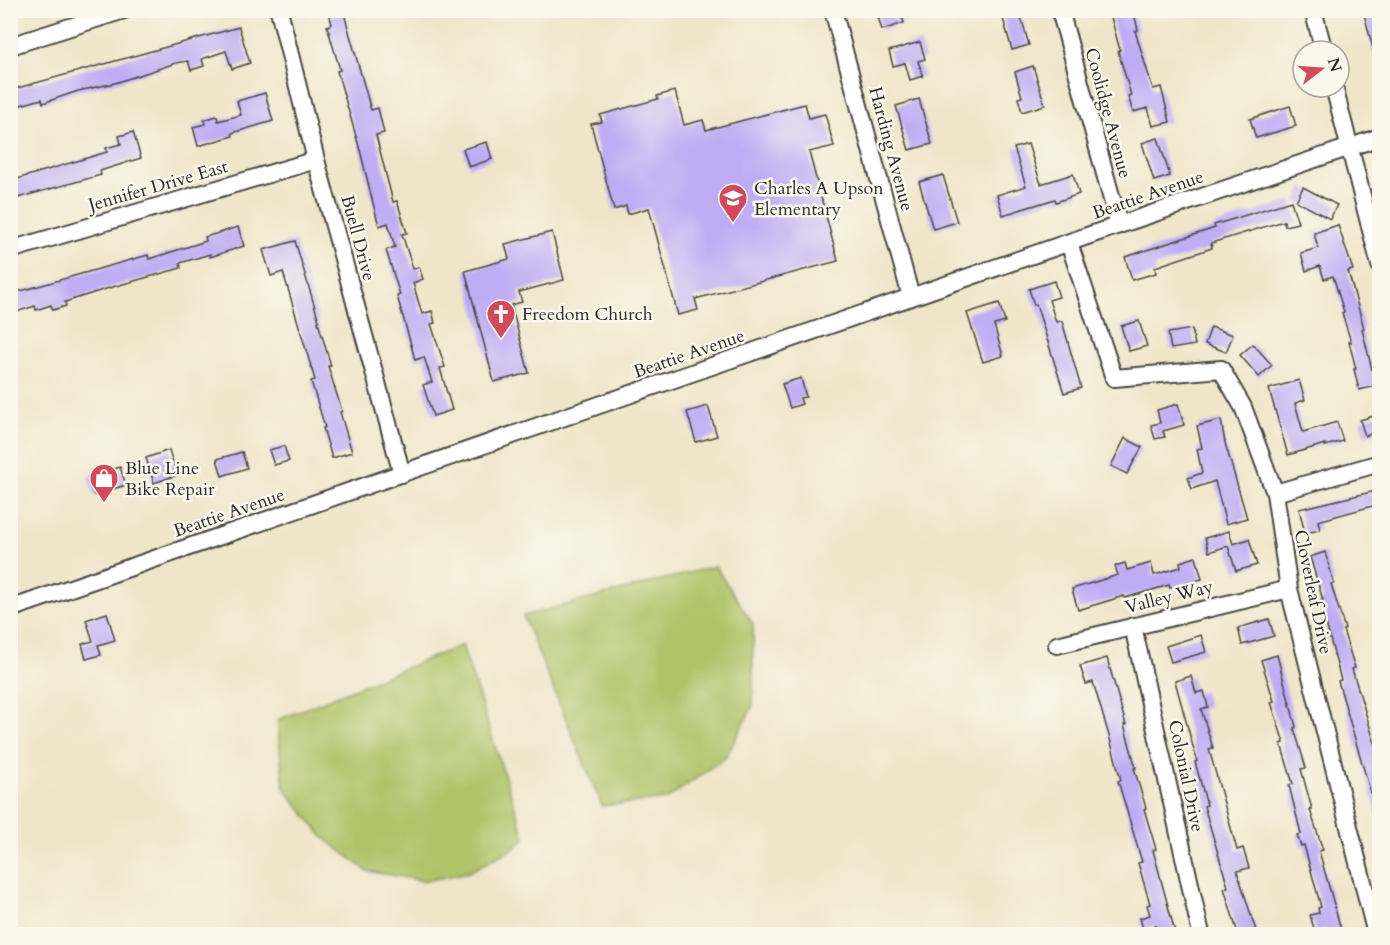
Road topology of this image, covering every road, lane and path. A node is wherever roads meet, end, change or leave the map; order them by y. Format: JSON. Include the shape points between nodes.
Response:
{"nodes":[{"id":1,"x":124,"y":10,"type":"edge"},
{"id":2,"x":279,"y":10,"type":"edge"},
{"id":3,"x":833,"y":10,"type":"edge"},
{"id":4,"x":1060,"y":10,"type":"edge"},
{"id":5,"x":1313,"y":10,"type":"edge"},
{"id":6,"x":1321,"y":39,"type":"edge"},
{"id":7,"x":10,"y":46,"type":"edge"},
{"id":8,"x":1337,"y":99,"type":"edge"},
{"id":9,"x":1380,"y":137,"type":"edge"},
{"id":10,"x":1350,"y":147,"type":"junction"},
{"id":11,"x":316,"y":160,"type":"junction"},
{"id":12,"x":1119,"y":225,"type":"junction"},
{"id":13,"x":1069,"y":243,"type":"junction"},
{"id":14,"x":10,"y":250,"type":"edge"},
{"id":15,"x":1380,"y":265,"type":"edge"},
{"id":16,"x":911,"y":297,"type":"junction"},
{"id":17,"x":1380,"y":463,"type":"edge"},
{"id":18,"x":402,"y":474,"type":"junction"},
{"id":19,"x":1275,"y":493,"type":"junction"},
{"id":20,"x":1289,"y":589,"type":"junction"},
{"id":21,"x":10,"y":609,"type":"edge"},
{"id":22,"x":1133,"y":626,"type":"junction"},
{"id":23,"x":1057,"y":645,"type":"dead end"},
{"id":24,"x":1201,"y":934,"type":"edge"},
{"id":25,"x":1376,"y":934,"type":"edge"}],
"edges":[{"from":1,"to":7,"type":"street"},
{"from":2,"to":11,"type":"street","name":"Buell Drive"},
{"from":3,"to":16,"type":"street","name":"Harding Avenue"},
{"from":4,"to":12,"type":"street","name":"Coolidge Avenue"},
{"from":5,"to":6,"type":"street"},
{"from":8,"to":10,"type":"street"},
{"from":9,"to":10,"type":"street","name":"Beattie Avenue"},
{"from":10,"to":12,"type":"street","name":"Beattie Avenue"},
{"from":10,"to":15,"type":"street"},
{"from":11,"to":14,"type":"street","name":"Jennifer Drive East"},
{"from":11,"to":18,"type":"street","name":"Buell Drive"},
{"from":12,"to":13,"type":"street","name":"Beattie Avenue"},
{"from":13,"to":16,"type":"street","name":"Beattie Avenue"},
{"from":13,"to":19,"type":"street","name":"Cloverleaf Drive","via":[[1114,378],[1221,369],[1243,407]]},
{"from":16,"to":18,"type":"street","name":"Beattie Avenue"},
{"from":17,"to":19,"type":"street"},
{"from":18,"to":21,"type":"street","name":"Beattie Avenue"},
{"from":19,"to":20,"type":"street","name":"Cloverleaf Drive"},
{"from":20,"to":22,"type":"street","name":"Valley Way"},
{"from":20,"to":25,"type":"street","name":"Cloverleaf Drive"},
{"from":22,"to":23,"type":"street","name":"Valley Way"},
{"from":22,"to":24,"type":"street","name":"Colonial Drive"}]}
